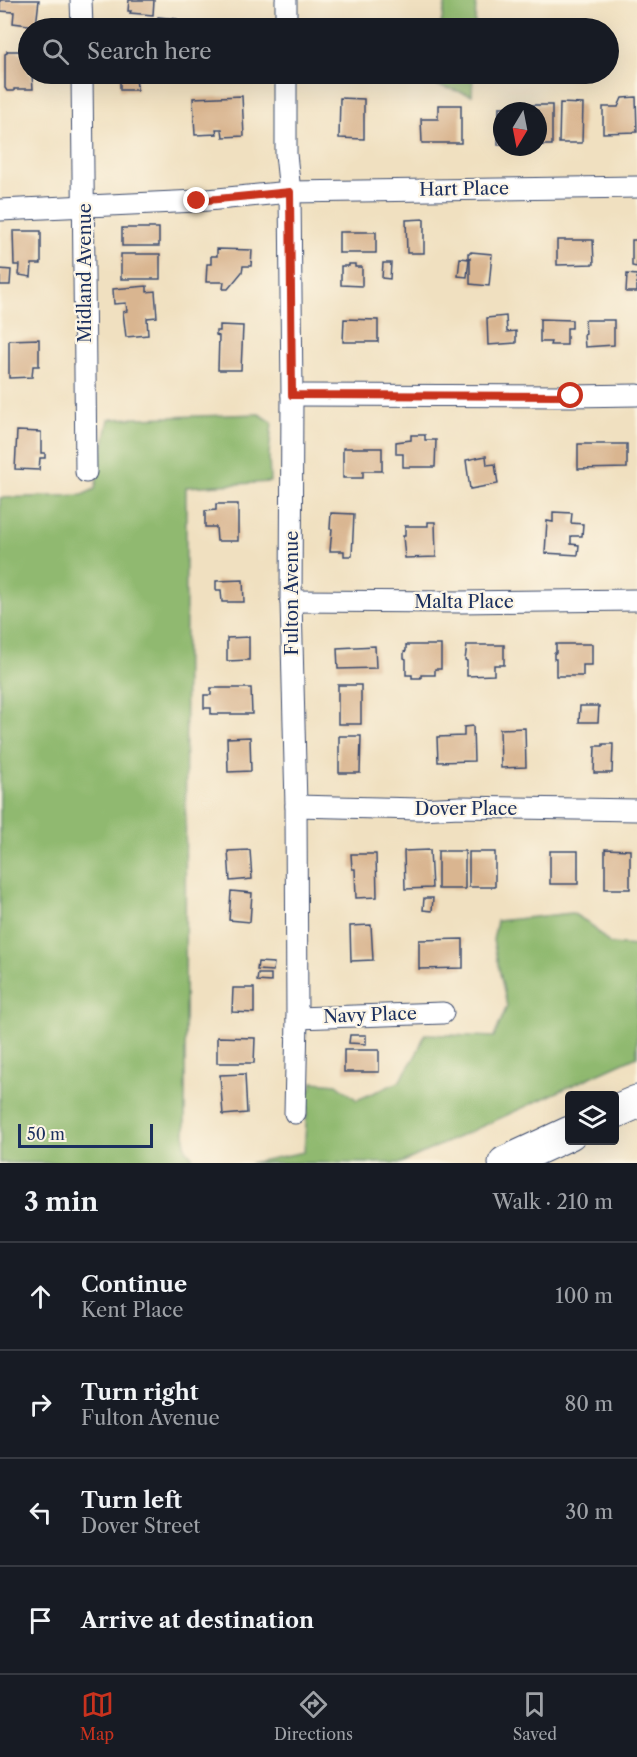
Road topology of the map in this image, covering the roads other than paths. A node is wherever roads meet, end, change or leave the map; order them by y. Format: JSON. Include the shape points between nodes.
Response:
{"nodes":[{"id":1,"x":81,"y":0,"type":"edge"},
{"id":2,"x":286,"y":0,"type":"edge"},
{"id":3,"x":81,"y":18,"type":"edge"},
{"id":4,"x":286,"y":18,"type":"edge"},
{"id":5,"x":82,"y":84,"type":"edge"},
{"id":6,"x":286,"y":84,"type":"edge"},
{"id":7,"x":637,"y":187,"type":"edge"},
{"id":8,"x":290,"y":192,"type":"junction"},
{"id":9,"x":84,"y":207,"type":"junction"},
{"id":10,"x":0,"y":210,"type":"edge"},
{"id":11,"x":292,"y":395,"type":"junction"},
{"id":12,"x":637,"y":395,"type":"edge"},
{"id":13,"x":86,"y":472,"type":"dead end"},
{"id":14,"x":637,"y":600,"type":"edge"},
{"id":15,"x":291,"y":601,"type":"junction"},
{"id":16,"x":296,"y":806,"type":"junction"},
{"id":17,"x":637,"y":810,"type":"edge"},
{"id":18,"x":443,"y":1013,"type":"dead end"},
{"id":19,"x":297,"y":1018,"type":"junction"},
{"id":20,"x":637,"y":1102,"type":"edge"},
{"id":21,"x":619,"y":1110,"type":"edge"},
{"id":22,"x":295,"y":1113,"type":"dead end"},
{"id":23,"x":565,"y":1135,"type":"edge"},
{"id":24,"x":505,"y":1163,"type":"edge"}],
"edges":[{"from":1,"to":3,"type":"street"},
{"from":2,"to":4,"type":"street"},
{"from":5,"to":9,"type":"street","name":"Midland Avenue"},
{"from":6,"to":8,"type":"street","name":"Fulton Avenue"},
{"from":7,"to":8,"type":"street","name":"Hart Place"},
{"from":8,"to":9,"type":"street","name":"Hart Place"},
{"from":8,"to":11,"type":"street","name":"Fulton Avenue"},
{"from":9,"to":10,"type":"street","name":"Hart Place"},
{"from":9,"to":13,"type":"street","name":"Midland Avenue"},
{"from":11,"to":12,"type":"street"},
{"from":11,"to":15,"type":"street","name":"Fulton Avenue"},
{"from":14,"to":15,"type":"street","name":"Malta Place"},
{"from":15,"to":16,"type":"street","name":"Fulton Avenue"},
{"from":16,"to":17,"type":"street","name":"Dover Place"},
{"from":16,"to":19,"type":"street","name":"Fulton Avenue"},
{"from":18,"to":19,"type":"street","name":"Navy Place"},
{"from":19,"to":22,"type":"street","name":"Fulton Avenue"},
{"from":20,"to":21,"type":"highway"},
{"from":23,"to":24,"type":"highway"}]}
